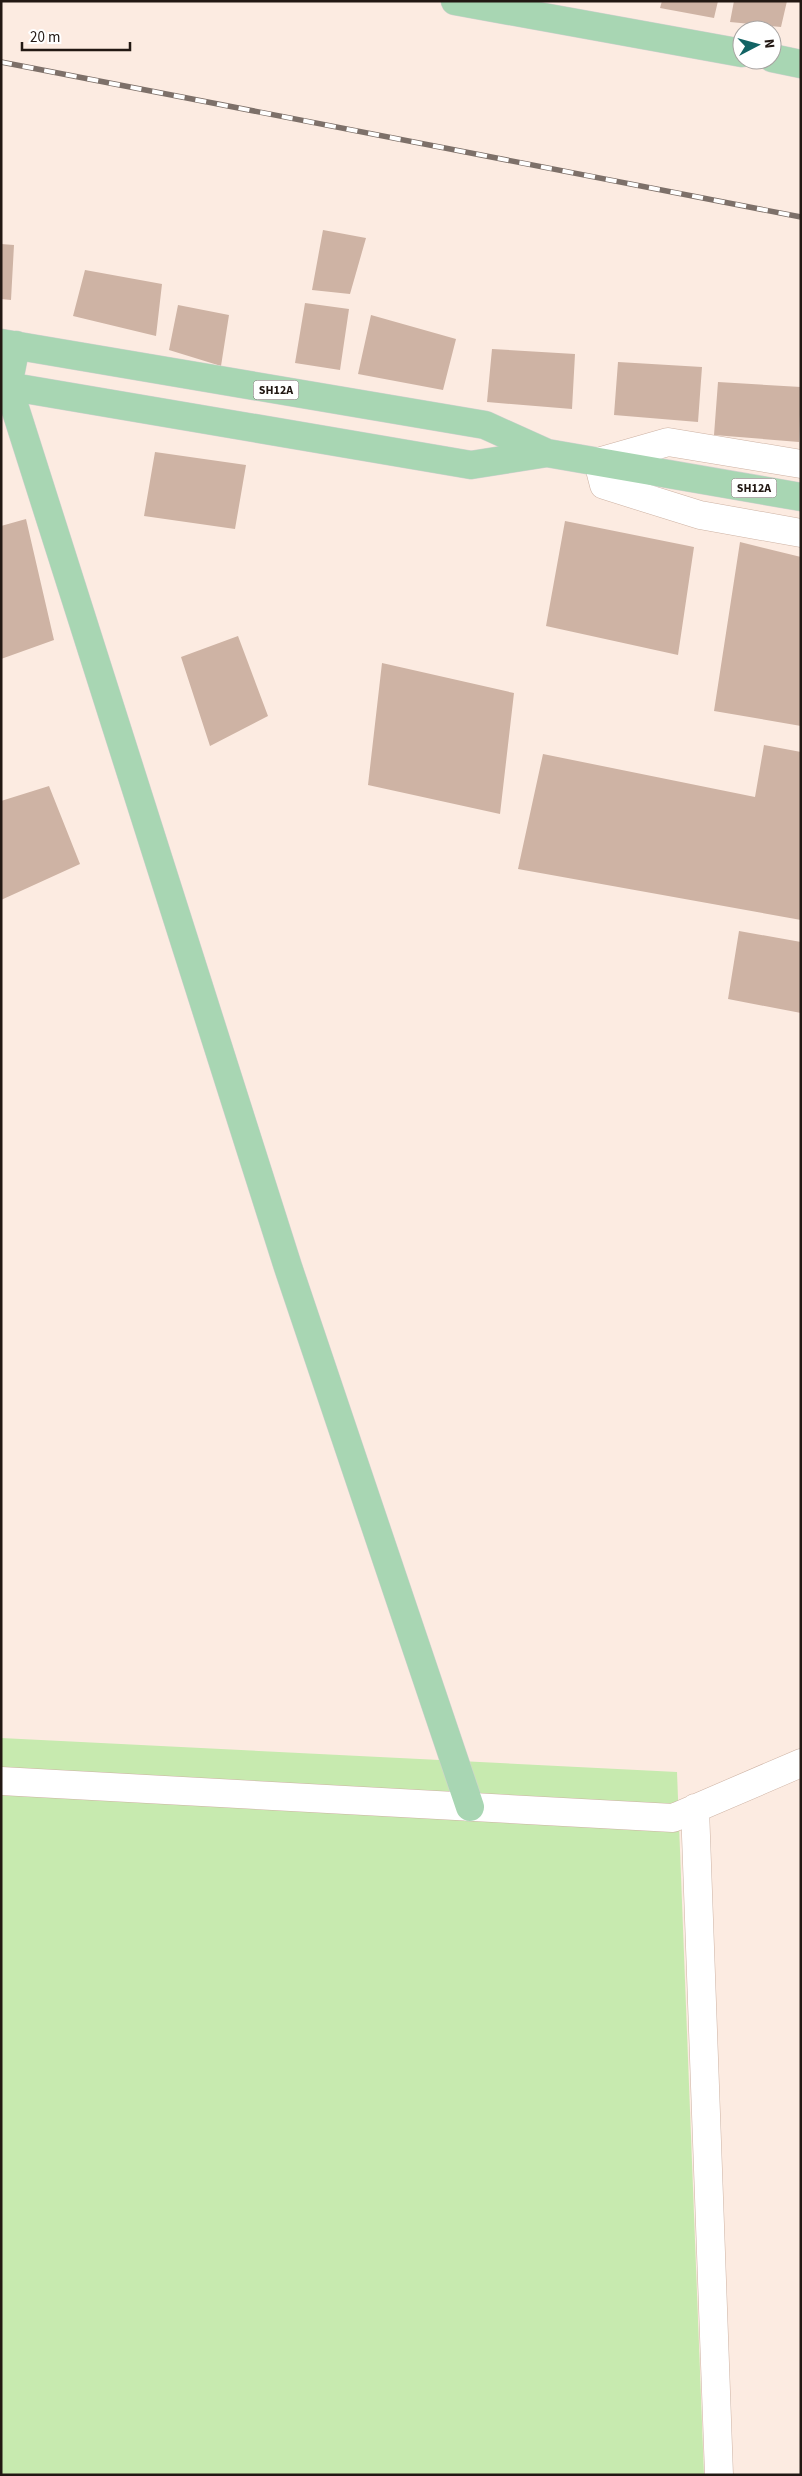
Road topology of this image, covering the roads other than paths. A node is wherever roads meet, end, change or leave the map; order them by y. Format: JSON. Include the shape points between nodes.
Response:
{"nodes":[{"id":1,"x":455,"y":1,"type":"edge"},
{"id":2,"x":732,"y":51,"type":"edge"},
{"id":3,"x":782,"y":60,"type":"edge"},
{"id":4,"x":801,"y":64,"type":"edge"},
{"id":5,"x":8,"y":344,"type":"edge"},
{"id":6,"x":5,"y":385,"type":"edge"},
{"id":7,"x":547,"y":453,"type":"junction"},
{"id":8,"x":598,"y":462,"type":"junction"},
{"id":9,"x":801,"y":464,"type":"edge"},
{"id":10,"x":801,"y":496,"type":"edge"},
{"id":11,"x":801,"y":533,"type":"edge"},
{"id":12,"x":801,"y":1763,"type":"edge"},
{"id":13,"x":1,"y":1781,"type":"edge"},
{"id":14,"x":470,"y":1806,"type":"junction"},
{"id":15,"x":695,"y":1808,"type":"junction"},
{"id":16,"x":719,"y":2475,"type":"edge"}],
"edges":[{"from":1,"to":2,"type":"main road"},
{"from":3,"to":4,"type":"main road"},
{"from":5,"to":6,"type":"main road"},
{"from":5,"to":7,"type":"main road","number":"SH12A","via":[[485,425]]},
{"from":6,"to":7,"type":"main road","number":"SH12A","via":[[470,465]]},
{"from":6,"to":14,"type":"main road","via":[[288,1267]]},
{"from":7,"to":8,"type":"main road","number":"SH12A"},
{"from":8,"to":9,"type":"street","via":[[668,442]]},
{"from":8,"to":10,"type":"main road","number":"SH12A"},
{"from":8,"to":11,"type":"street","via":[[604,485],[700,515]]},
{"from":12,"to":15,"type":"street"},
{"from":13,"to":14,"type":"street"},
{"from":14,"to":15,"type":"street","via":[[673,1818]]},
{"from":15,"to":16,"type":"street"}]}
